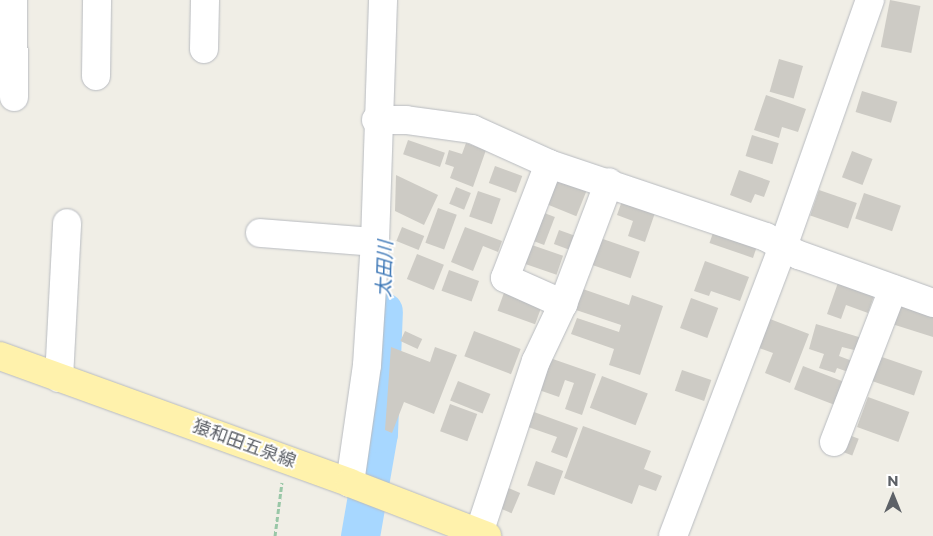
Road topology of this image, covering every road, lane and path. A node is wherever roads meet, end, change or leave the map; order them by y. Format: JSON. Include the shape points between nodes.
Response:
{"nodes":[{"id":1,"x":13,"y":0,"type":"edge"},
{"id":2,"x":97,"y":0,"type":"edge"},
{"id":3,"x":205,"y":0,"type":"edge"},
{"id":4,"x":383,"y":0,"type":"edge"},
{"id":5,"x":870,"y":0,"type":"edge"},
{"id":6,"x":204,"y":49,"type":"dead end"},
{"id":7,"x":96,"y":76,"type":"dead end"},
{"id":8,"x":14,"y":98,"type":"dead end"},
{"id":9,"x":376,"y":120,"type":"junction"},
{"id":10,"x":549,"y":164,"type":"junction"},
{"id":11,"x":609,"y":182,"type":"junction"},
{"id":12,"x":67,"y":223,"type":"dead end"},
{"id":13,"x":260,"y":233,"type":"dead end"},
{"id":14,"x":375,"y":242,"type":"junction"},
{"id":15,"x":784,"y":244,"type":"junction"},
{"id":16,"x":893,"y":289,"type":"junction"},
{"id":17,"x":933,"y":303,"type":"edge"},
{"id":18,"x":563,"y":304,"type":"junction"},
{"id":19,"x":0,"y":356,"type":"edge"},
{"id":20,"x":59,"y":378,"type":"junction"},
{"id":21,"x":834,"y":442,"type":"dead end"},
{"id":22,"x":286,"y":459,"type":"junction"},
{"id":23,"x":350,"y":483,"type":"junction"},
{"id":24,"x":483,"y":535,"type":"edge"},
{"id":25,"x":275,"y":536,"type":"edge"},
{"id":26,"x":673,"y":536,"type":"edge"}],
"edges":[{"from":1,"to":8,"type":"street"},
{"from":2,"to":7,"type":"street"},
{"from":3,"to":6,"type":"street"},
{"from":4,"to":9,"type":"street"},
{"from":5,"to":15,"type":"street"},
{"from":9,"to":10,"type":"street","via":[[406,120],[472,129]]},
{"from":9,"to":14,"type":"street"},
{"from":10,"to":11,"type":"street"},
{"from":10,"to":18,"type":"street","via":[[505,278]]},
{"from":11,"to":15,"type":"street"},
{"from":11,"to":18,"type":"street"},
{"from":12,"to":20,"type":"street"},
{"from":13,"to":14,"type":"street"},
{"from":14,"to":23,"type":"street","via":[[367,365]]},
{"from":15,"to":16,"type":"street","via":[[799,255]]},
{"from":15,"to":26,"type":"street"},
{"from":16,"to":17,"type":"street"},
{"from":16,"to":21,"type":"street"},
{"from":18,"to":24,"type":"street","via":[[536,361]]},
{"from":19,"to":20,"type":"main road","name":"猿和田五泉線"},
{"from":20,"to":22,"type":"main road","name":"猿和田五泉線"},
{"from":22,"to":23,"type":"main road","name":"猿和田五泉線"},
{"from":22,"to":25,"type":"path"},
{"from":23,"to":24,"type":"main road","name":"猿和田五泉線"}]}
